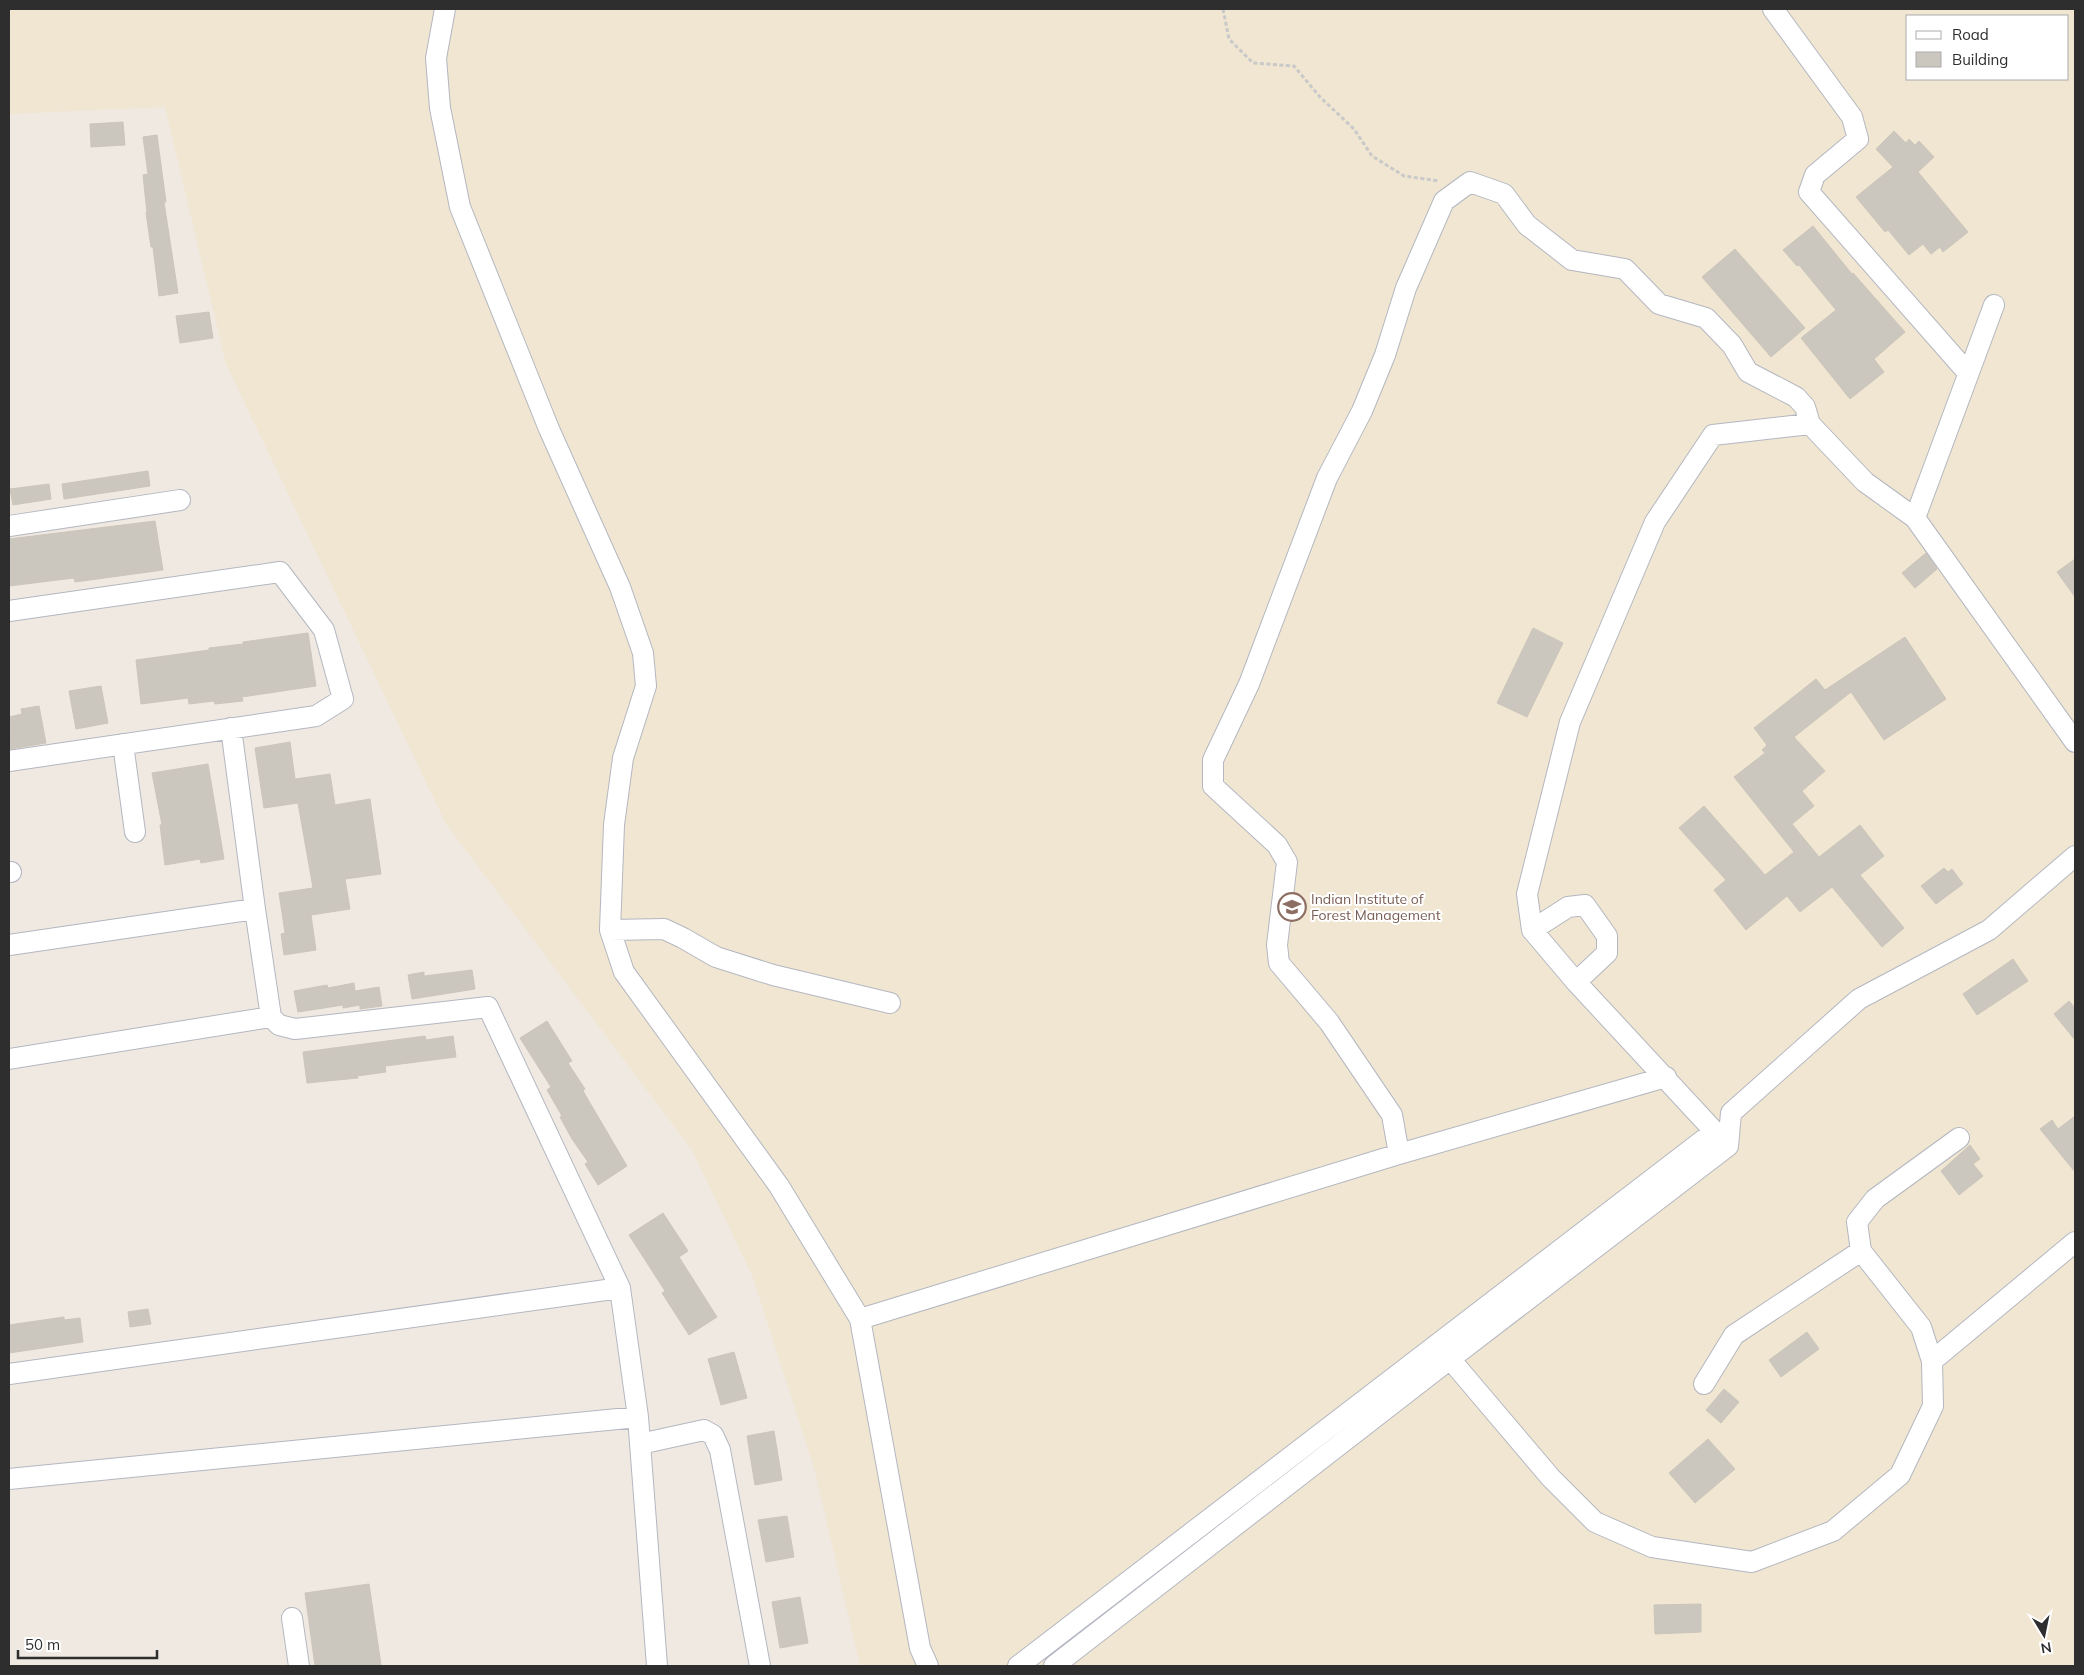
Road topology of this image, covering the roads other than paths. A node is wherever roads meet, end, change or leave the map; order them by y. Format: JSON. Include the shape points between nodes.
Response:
{"nodes":[{"id":1,"x":445,"y":9,"type":"edge"},
{"id":2,"x":1773,"y":9,"type":"edge"},
{"id":3,"x":1994,"y":305,"type":"dead end"},
{"id":4,"x":1968,"y":372,"type":"junction"},
{"id":5,"x":1810,"y":424,"type":"junction"},
{"id":6,"x":180,"y":500,"type":"dead end"},
{"id":7,"x":1915,"y":518,"type":"junction"},
{"id":8,"x":9,"y":526,"type":"edge"},
{"id":9,"x":9,"y":611,"type":"edge"},
{"id":10,"x":231,"y":728,"type":"junction"},
{"id":11,"x":2075,"y":742,"type":"edge"},
{"id":12,"x":123,"y":744,"type":"junction"},
{"id":13,"x":9,"y":761,"type":"edge"},
{"id":14,"x":135,"y":832,"type":"dead end"},
{"id":15,"x":2075,"y":856,"type":"edge"},
{"id":16,"x":254,"y":909,"type":"junction"},
{"id":17,"x":610,"y":930,"type":"junction"},
{"id":18,"x":1532,"y":930,"type":"junction"},
{"id":19,"x":9,"y":945,"type":"edge"},
{"id":20,"x":1576,"y":982,"type":"junction"},
{"id":21,"x":890,"y":1003,"type":"dead end"},
{"id":22,"x":271,"y":1018,"type":"junction"},
{"id":23,"x":9,"y":1060,"type":"edge"},
{"id":24,"x":1666,"y":1077,"type":"junction"},
{"id":25,"x":1715,"y":1131,"type":"junction"},
{"id":26,"x":1959,"y":1138,"type":"dead end"},
{"id":27,"x":1728,"y":1146,"type":"junction"},
{"id":28,"x":1399,"y":1154,"type":"junction"},
{"id":29,"x":2075,"y":1242,"type":"edge"},
{"id":30,"x":1861,"y":1251,"type":"junction"},
{"id":31,"x":620,"y":1288,"type":"junction"},
{"id":32,"x":860,"y":1319,"type":"junction"},
{"id":33,"x":1445,"y":1351,"type":"junction"},
{"id":34,"x":1932,"y":1361,"type":"junction"},
{"id":35,"x":9,"y":1374,"type":"edge"},
{"id":36,"x":1704,"y":1384,"type":"dead end"},
{"id":37,"x":638,"y":1416,"type":"junction"},
{"id":38,"x":640,"y":1444,"type":"junction"},
{"id":39,"x":9,"y":1480,"type":"edge"},
{"id":40,"x":292,"y":1618,"type":"dead end"},
{"id":41,"x":298,"y":1666,"type":"edge"},
{"id":42,"x":657,"y":1666,"type":"edge"},
{"id":43,"x":760,"y":1666,"type":"edge"},
{"id":44,"x":928,"y":1666,"type":"edge"},
{"id":45,"x":1018,"y":1666,"type":"edge"},
{"id":46,"x":1054,"y":1666,"type":"edge"}],
"edges":[{"from":1,"to":17,"type":"street","via":[[436,58],[440,108],[460,207],[549,429],[620,588],[643,653],[646,686],[623,758],[614,825]]},
{"from":2,"to":4,"type":"street","via":[[1852,117],[1858,139],[1815,175],[1810,192]]},
{"from":3,"to":4,"type":"street"},
{"from":4,"to":7,"type":"street"},
{"from":5,"to":7,"type":"street","via":[[1865,482]]},
{"from":5,"to":18,"type":"street","via":[[1713,435],[1655,522],[1570,722],[1527,894]]},
{"from":5,"to":28,"type":"street","via":[[1805,407],[1796,397],[1748,372],[1732,345],[1706,318],[1659,304],[1625,269],[1572,260],[1527,225],[1504,194],[1470,182],[1444,201],[1406,288],[1382,363],[1327,478],[1249,684],[1213,760],[1214,786],[1277,845],[1288,862],[1277,945],[1280,962],[1330,1022],[1392,1115]]},
{"from":6,"to":8,"type":"street"},
{"from":7,"to":11,"type":"street"},
{"from":9,"to":10,"type":"street","via":[[280,572],[324,630],[343,699],[316,716]]},
{"from":10,"to":12,"type":"street"},
{"from":10,"to":16,"type":"street"},
{"from":12,"to":13,"type":"street"},
{"from":12,"to":14,"type":"street"},
{"from":15,"to":27,"type":"street","via":[[1989,930],[1859,999],[1731,1114]]},
{"from":16,"to":19,"type":"street"},
{"from":16,"to":22,"type":"street"},
{"from":17,"to":21,"type":"street","via":[[664,929],[716,957],[773,975]]},
{"from":17,"to":32,"type":"street","via":[[624,972],[779,1186]]},
{"from":18,"to":20,"type":"street"},
{"from":18,"to":20,"type":"street","via":[[1568,907],[1585,905],[1607,936],[1607,953]]},
{"from":20,"to":24,"type":"street"},
{"from":22,"to":23,"type":"street"},
{"from":22,"to":31,"type":"street","via":[[279,1025],[295,1029],[488,1007]]},
{"from":24,"to":25,"type":"street"},
{"from":24,"to":28,"type":"street"},
{"from":25,"to":27,"type":"street"},
{"from":25,"to":33,"type":"street"},
{"from":26,"to":30,"type":"street","via":[[1875,1199],[1857,1222]]},
{"from":27,"to":33,"type":"street"},
{"from":28,"to":32,"type":"street"},
{"from":29,"to":34,"type":"street"},
{"from":30,"to":34,"type":"street","via":[[1921,1327]]},
{"from":30,"to":36,"type":"street","via":[[1734,1335]]},
{"from":31,"to":35,"type":"street"},
{"from":31,"to":37,"type":"street"},
{"from":32,"to":44,"type":"street","via":[[920,1648]]},
{"from":33,"to":34,"type":"street","via":[[1551,1478],[1595,1522],[1652,1547],[1752,1562],[1833,1531],[1900,1475],[1933,1406]]},
{"from":33,"to":45,"type":"street"},
{"from":33,"to":46,"type":"street"},
{"from":37,"to":38,"type":"street"},
{"from":37,"to":39,"type":"street"},
{"from":38,"to":42,"type":"street"},
{"from":38,"to":43,"type":"street","via":[[704,1430],[713,1434],[720,1450]]},
{"from":40,"to":41,"type":"street"}]}
